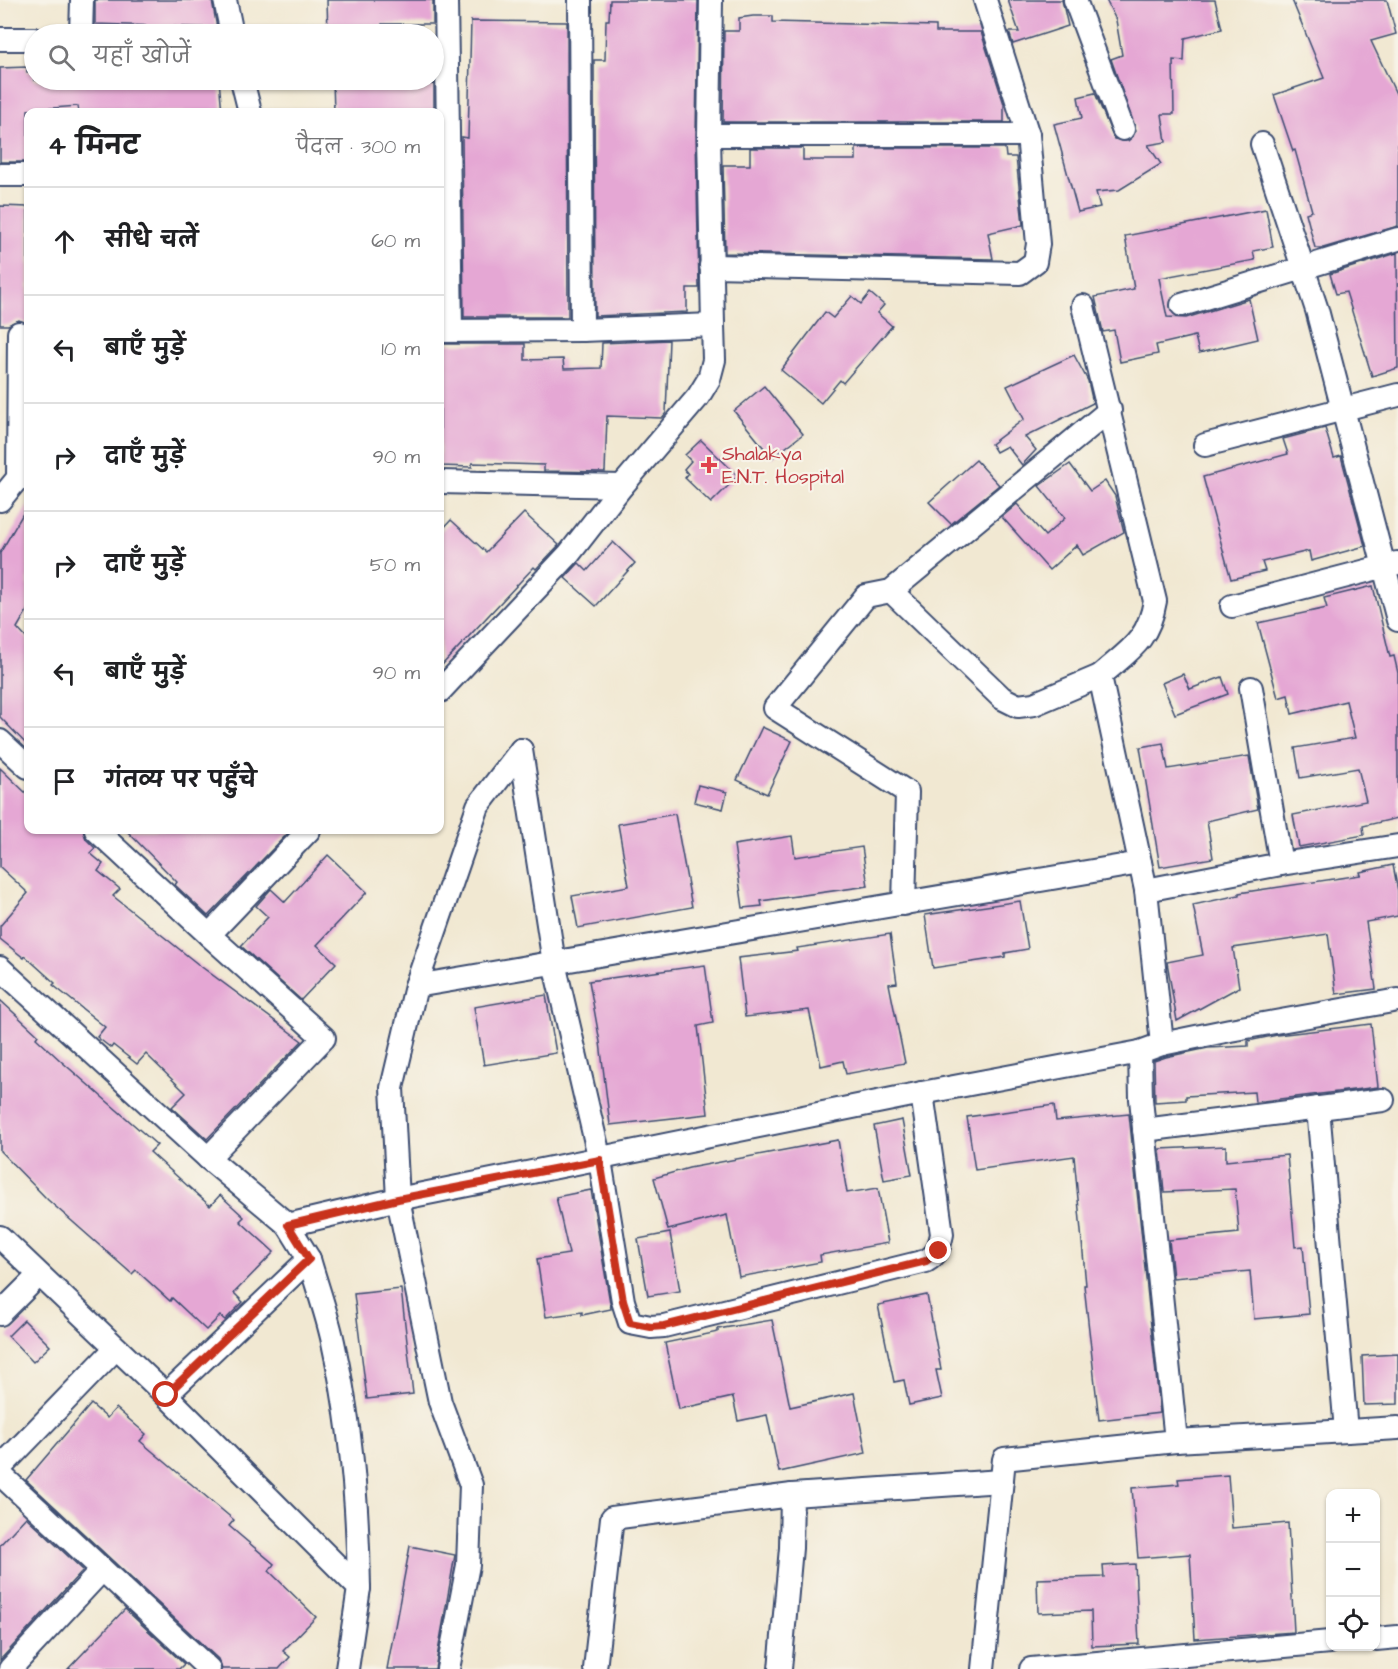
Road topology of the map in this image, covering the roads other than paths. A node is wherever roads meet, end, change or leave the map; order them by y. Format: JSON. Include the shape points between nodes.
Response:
{"nodes":[{"id":1,"x":82,"y":0,"type":"edge"},
{"id":2,"x":225,"y":0,"type":"edge"},
{"id":3,"x":446,"y":0,"type":"edge"},
{"id":4,"x":580,"y":0,"type":"edge"},
{"id":5,"x":711,"y":0,"type":"edge"},
{"id":6,"x":985,"y":0,"type":"edge"},
{"id":7,"x":1075,"y":0,"type":"edge"},
{"id":8,"x":81,"y":24,"type":"edge"},
{"id":9,"x":230,"y":24,"type":"edge"},
{"id":10,"x":0,"y":39,"type":"edge"},
{"id":11,"x":24,"y":39,"type":"edge"},
{"id":12,"x":244,"y":90,"type":"edge"},
{"id":13,"x":249,"y":108,"type":"edge"},
{"id":14,"x":1123,"y":129,"type":"dead end"},
{"id":15,"x":709,"y":135,"type":"junction"},
{"id":16,"x":1028,"y":135,"type":"junction"},
{"id":17,"x":1262,"y":144,"type":"dead end"},
{"id":18,"x":0,"y":175,"type":"edge"},
{"id":19,"x":24,"y":176,"type":"edge"},
{"id":20,"x":1398,"y":239,"type":"edge"},
{"id":21,"x":711,"y":266,"type":"junction"},
{"id":22,"x":1302,"y":267,"type":"junction"},
{"id":23,"x":1182,"y":305,"type":"dead end"},
{"id":24,"x":1083,"y":306,"type":"dead end"},
{"id":25,"x":713,"y":325,"type":"junction"},
{"id":26,"x":582,"y":330,"type":"junction"},
{"id":27,"x":446,"y":331,"type":"edge"},
{"id":28,"x":16,"y":333,"type":"edge"},
{"id":29,"x":1398,"y":395,"type":"edge"},
{"id":30,"x":1343,"y":408,"type":"junction"},
{"id":31,"x":1110,"y":410,"type":"junction"},
{"id":32,"x":1205,"y":445,"type":"dead end"},
{"id":33,"x":23,"y":478,"type":"edge"},
{"id":34,"x":444,"y":482,"type":"edge"},
{"id":35,"x":622,"y":486,"type":"junction"},
{"id":36,"x":0,"y":500,"type":"edge"},
{"id":37,"x":1391,"y":565,"type":"edge"},
{"id":38,"x":891,"y":591,"type":"junction"},
{"id":39,"x":1232,"y":606,"type":"dead end"},
{"id":40,"x":1398,"y":620,"type":"edge"},
{"id":41,"x":1100,"y":676,"type":"junction"},
{"id":42,"x":444,"y":687,"type":"edge"},
{"id":43,"x":1251,"y":688,"type":"dead end"},
{"id":44,"x":0,"y":741,"type":"edge"},
{"id":45,"x":24,"y":756,"type":"edge"},
{"id":46,"x":100,"y":834,"type":"edge"},
{"id":47,"x":305,"y":834,"type":"edge"},
{"id":48,"x":1398,"y":846,"type":"edge"},
{"id":49,"x":1140,"y":863,"type":"junction"},
{"id":50,"x":1281,"y":864,"type":"junction"},
{"id":51,"x":1146,"y":890,"type":"junction"},
{"id":52,"x":904,"y":904,"type":"junction"},
{"id":53,"x":209,"y":935,"type":"junction"},
{"id":54,"x":554,"y":963,"type":"junction"},
{"id":55,"x":0,"y":968,"type":"edge"},
{"id":56,"x":416,"y":986,"type":"junction"},
{"id":57,"x":1398,"y":1000,"type":"edge"},
{"id":58,"x":1162,"y":1044,"type":"junction"},
{"id":59,"x":1140,"y":1052,"type":"junction"},
{"id":60,"x":922,"y":1093,"type":"junction"},
{"id":61,"x":1383,"y":1100,"type":"dead end"},
{"id":62,"x":1318,"y":1108,"type":"junction"},
{"id":63,"x":1144,"y":1130,"type":"junction"},
{"id":64,"x":208,"y":1158,"type":"junction"},
{"id":65,"x":600,"y":1160,"type":"junction"},
{"id":66,"x":392,"y":1202,"type":"junction"},
{"id":67,"x":288,"y":1225,"type":"junction"},
{"id":68,"x":0,"y":1236,"type":"edge"},
{"id":69,"x":309,"y":1259,"type":"junction"},
{"id":70,"x":39,"y":1275,"type":"junction"},
{"id":71,"x":0,"y":1314,"type":"edge"},
{"id":72,"x":117,"y":1348,"type":"junction"},
{"id":73,"x":166,"y":1395,"type":"junction"},
{"id":74,"x":1398,"y":1428,"type":"edge"},
{"id":75,"x":1346,"y":1431,"type":"junction"},
{"id":76,"x":1176,"y":1441,"type":"junction"},
{"id":77,"x":0,"y":1468,"type":"edge"},
{"id":78,"x":0,"y":1474,"type":"edge"},
{"id":79,"x":1002,"y":1480,"type":"junction"},
{"id":80,"x":792,"y":1495,"type":"junction"},
{"id":81,"x":102,"y":1570,"type":"junction"},
{"id":82,"x":359,"y":1588,"type":"junction"},
{"id":83,"x":1398,"y":1636,"type":"edge"},
{"id":84,"x":1380,"y":1638,"type":"edge"},
{"id":85,"x":1326,"y":1642,"type":"edge"},
{"id":86,"x":201,"y":1667,"type":"edge"},
{"id":87,"x":10,"y":1669,"type":"edge"},
{"id":88,"x":347,"y":1669,"type":"edge"},
{"id":89,"x":448,"y":1669,"type":"edge"},
{"id":90,"x":596,"y":1669,"type":"edge"},
{"id":91,"x":780,"y":1669,"type":"edge"},
{"id":92,"x":983,"y":1669,"type":"edge"},
{"id":93,"x":1031,"y":1669,"type":"edge"}],
"edges":[{"from":1,"to":8,"type":"street"},
{"from":2,"to":9,"type":"street"},
{"from":3,"to":27,"type":"street"},
{"from":4,"to":26,"type":"street"},
{"from":5,"to":15,"type":"street"},
{"from":6,"to":16,"type":"street"},
{"from":7,"to":14,"type":"street"},
{"from":10,"to":11,"type":"street"},
{"from":12,"to":13,"type":"street"},
{"from":15,"to":16,"type":"street"},
{"from":15,"to":21,"type":"street"},
{"from":16,"to":21,"type":"street","via":[[1038,244],[1035,262],[1020,273]]},
{"from":17,"to":22,"type":"street"},
{"from":18,"to":19,"type":"street"},
{"from":20,"to":22,"type":"street"},
{"from":21,"to":25,"type":"street"},
{"from":22,"to":23,"type":"street"},
{"from":22,"to":30,"type":"street"},
{"from":24,"to":31,"type":"street"},
{"from":25,"to":26,"type":"street"},
{"from":25,"to":35,"type":"street","via":[[714,360],[699,397]]},
{"from":26,"to":27,"type":"street"},
{"from":28,"to":33,"type":"street"},
{"from":29,"to":30,"type":"street"},
{"from":30,"to":32,"type":"street"},
{"from":30,"to":37,"type":"street"},
{"from":31,"to":38,"type":"street"},
{"from":31,"to":41,"type":"street","via":[[1155,601],[1143,638]]},
{"from":33,"to":36,"type":"street"},
{"from":34,"to":35,"type":"street"},
{"from":35,"to":42,"type":"street","via":[[569,554]]},
{"from":37,"to":39,"type":"street"},
{"from":37,"to":40,"type":"street"},
{"from":38,"to":41,"type":"street","via":[[1002,699],[1018,706],[1034,704]]},
{"from":38,"to":52,"type":"street","via":[[866,597],[775,708],[906,792]]},
{"from":41,"to":49,"type":"street"},
{"from":43,"to":50,"type":"street"},
{"from":44,"to":45,"type":"street"},
{"from":46,"to":53,"type":"street"},
{"from":47,"to":53,"type":"street"},
{"from":48,"to":50,"type":"street"},
{"from":49,"to":51,"type":"street"},
{"from":49,"to":52,"type":"street"},
{"from":50,"to":51,"type":"street"},
{"from":51,"to":58,"type":"street"},
{"from":52,"to":54,"type":"street"},
{"from":53,"to":64,"type":"street","via":[[324,1038]]},
{"from":54,"to":56,"type":"street"},
{"from":54,"to":56,"type":"street","via":[[521,750],[478,806]]},
{"from":54,"to":65,"type":"street"},
{"from":55,"to":64,"type":"street"},
{"from":56,"to":66,"type":"street","via":[[392,1088]]},
{"from":57,"to":58,"type":"street"},
{"from":58,"to":59,"type":"street"},
{"from":59,"to":60,"type":"street"},
{"from":59,"to":63,"type":"street"},
{"from":60,"to":65,"type":"street"},
{"from":60,"to":65,"type":"street","via":[[942,1234],[934,1256],[664,1326],[630,1323]]},
{"from":61,"to":62,"type":"street"},
{"from":62,"to":63,"type":"street"},
{"from":62,"to":75,"type":"street"},
{"from":63,"to":76,"type":"street"},
{"from":64,"to":67,"type":"street"},
{"from":65,"to":66,"type":"street"},
{"from":66,"to":67,"type":"street"},
{"from":66,"to":89,"type":"street","via":[[440,1402],[471,1485],[468,1565]]},
{"from":67,"to":69,"type":"street"},
{"from":68,"to":70,"type":"street"},
{"from":69,"to":73,"type":"street"},
{"from":69,"to":82,"type":"street","via":[[333,1342],[348,1426]]},
{"from":70,"to":71,"type":"street"},
{"from":70,"to":72,"type":"street"},
{"from":72,"to":73,"type":"street"},
{"from":72,"to":77,"type":"street"},
{"from":73,"to":82,"type":"street"},
{"from":74,"to":75,"type":"street"},
{"from":75,"to":76,"type":"street"},
{"from":76,"to":79,"type":"street","via":[[1004,1459]]},
{"from":78,"to":81,"type":"street"},
{"from":79,"to":80,"type":"street"},
{"from":79,"to":92,"type":"street"},
{"from":80,"to":90,"type":"street","via":[[612,1518]]},
{"from":80,"to":91,"type":"street"},
{"from":81,"to":86,"type":"street"},
{"from":81,"to":87,"type":"street"},
{"from":82,"to":88,"type":"street"},
{"from":83,"to":84,"type":"street"},
{"from":85,"to":93,"type":"street"}]}
